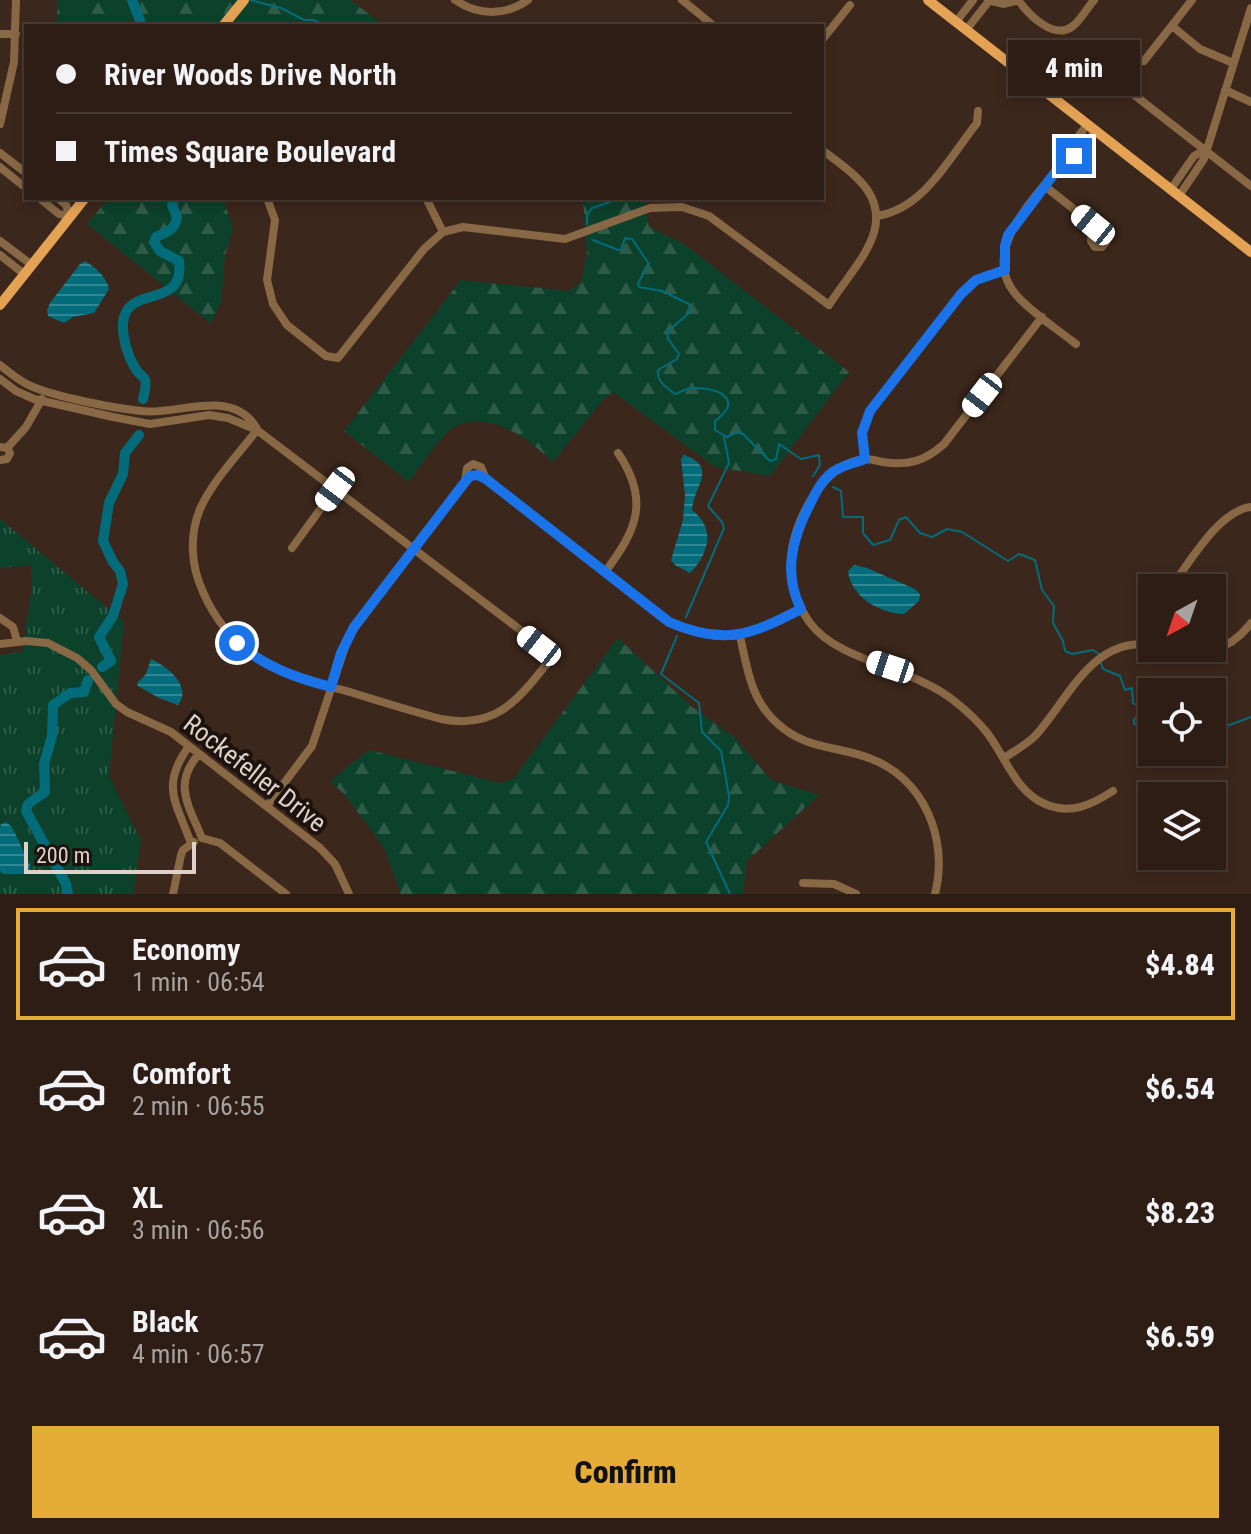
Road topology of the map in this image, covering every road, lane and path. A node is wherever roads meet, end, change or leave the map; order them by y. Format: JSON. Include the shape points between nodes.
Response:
{"nodes":[{"id":1,"x":16,"y":0,"type":"edge"},
{"id":2,"x":244,"y":0,"type":"edge"},
{"id":3,"x":455,"y":0,"type":"edge"},
{"id":4,"x":528,"y":0,"type":"edge"},
{"id":5,"x":928,"y":0,"type":"edge"},
{"id":6,"x":973,"y":0,"type":"edge"},
{"id":7,"x":988,"y":0,"type":"edge"},
{"id":8,"x":1019,"y":0,"type":"edge"},
{"id":9,"x":1094,"y":0,"type":"edge"},
{"id":10,"x":1192,"y":0,"type":"edge"},
{"id":11,"x":689,"y":2,"type":"edge"},
{"id":12,"x":853,"y":2,"type":"edge"},
{"id":13,"x":1251,"y":8,"type":"edge"},
{"id":14,"x":956,"y":22,"type":"junction"},
{"id":15,"x":225,"y":24,"type":"edge"},
{"id":16,"x":712,"y":24,"type":"edge"},
{"id":17,"x":1172,"y":26,"type":"junction"},
{"id":18,"x":966,"y":30,"type":"junction"},
{"id":19,"x":0,"y":34,"type":"edge"},
{"id":20,"x":16,"y":34,"type":"junction"},
{"id":21,"x":824,"y":38,"type":"edge"},
{"id":22,"x":1119,"y":49,"type":"dead end"},
{"id":23,"x":1233,"y":63,"type":"junction"},
{"id":24,"x":1097,"y":66,"type":"dead end"},
{"id":25,"x":1225,"y":90,"type":"junction"},
{"id":26,"x":1251,"y":102,"type":"edge"},
{"id":27,"x":2,"y":107,"type":"edge"},
{"id":28,"x":978,"y":111,"type":"dead end"},
{"id":29,"x":0,"y":124,"type":"edge"},
{"id":30,"x":1092,"y":128,"type":"junction"},
{"id":31,"x":1205,"y":150,"type":"junction"},
{"id":32,"x":824,"y":152,"type":"edge"},
{"id":33,"x":0,"y":153,"type":"edge"},
{"id":34,"x":0,"y":167,"type":"edge"},
{"id":35,"x":24,"y":171,"type":"edge"},
{"id":36,"x":24,"y":186,"type":"edge"},
{"id":37,"x":1251,"y":186,"type":"edge"},
{"id":38,"x":1046,"y":187,"type":"junction"},
{"id":39,"x":1175,"y":193,"type":"junction"},
{"id":40,"x":42,"y":200,"type":"edge"},
{"id":41,"x":60,"y":200,"type":"edge"},
{"id":42,"x":83,"y":200,"type":"edge"},
{"id":43,"x":268,"y":200,"type":"edge"},
{"id":44,"x":427,"y":200,"type":"edge"},
{"id":45,"x":70,"y":216,"type":"junction"},
{"id":46,"x":877,"y":216,"type":"junction"},
{"id":47,"x":1093,"y":225,"type":"dead end"},
{"id":48,"x":443,"y":232,"type":"junction"},
{"id":49,"x":0,"y":241,"type":"edge"},
{"id":50,"x":1251,"y":252,"type":"edge"},
{"id":51,"x":0,"y":255,"type":"edge"},
{"id":52,"x":32,"y":265,"type":"junction"},
{"id":53,"x":1005,"y":270,"type":"junction"},
{"id":54,"x":24,"y":274,"type":"junction"},
{"id":55,"x":0,"y":305,"type":"edge"},
{"id":56,"x":1042,"y":317,"type":"junction"},
{"id":57,"x":1076,"y":344,"type":"dead end"},
{"id":58,"x":0,"y":365,"type":"edge"},
{"id":59,"x":0,"y":379,"type":"edge"},
{"id":60,"x":44,"y":391,"type":"junction"},
{"id":61,"x":42,"y":402,"type":"junction"},
{"id":62,"x":257,"y":430,"type":"junction"},
{"id":63,"x":4,"y":447,"type":"edge"},
{"id":64,"x":618,"y":453,"type":"dead end"},
{"id":65,"x":865,"y":459,"type":"junction"},
{"id":66,"x":0,"y":460,"type":"edge"},
{"id":67,"x":486,"y":479,"type":"junction"},
{"id":68,"x":465,"y":482,"type":"junction"},
{"id":69,"x":335,"y":489,"type":"junction"},
{"id":70,"x":1251,"y":507,"type":"edge"},
{"id":71,"x":292,"y":548,"type":"dead end"},
{"id":72,"x":414,"y":550,"type":"junction"},
{"id":73,"x":605,"y":572,"type":"junction"},
{"id":74,"x":1181,"y":574,"type":"edge"},
{"id":75,"x":801,"y":609,"type":"junction"},
{"id":76,"x":0,"y":618,"type":"edge"},
{"id":77,"x":1251,"y":623,"type":"edge"},
{"id":78,"x":740,"y":636,"type":"junction"},
{"id":79,"x":17,"y":641,"type":"junction"},
{"id":80,"x":0,"y":644,"type":"edge"},
{"id":81,"x":1226,"y":644,"type":"edge"},
{"id":82,"x":1138,"y":645,"type":"edge"},
{"id":83,"x":331,"y":687,"type":"junction"},
{"id":84,"x":189,"y":746,"type":"junction"},
{"id":85,"x":199,"y":754,"type":"junction"},
{"id":86,"x":1004,"y":758,"type":"junction"},
{"id":87,"x":173,"y":775,"type":"junction"},
{"id":88,"x":184,"y":778,"type":"junction"},
{"id":89,"x":1113,"y":791,"type":"dead end"},
{"id":90,"x":267,"y":806,"type":"junction"},
{"id":91,"x":195,"y":821,"type":"junction"},
{"id":92,"x":185,"y":825,"type":"junction"},
{"id":93,"x":202,"y":838,"type":"junction"},
{"id":94,"x":191,"y":843,"type":"junction"},
{"id":95,"x":803,"y":883,"type":"dead end"},
{"id":96,"x":173,"y":894,"type":"edge"},
{"id":97,"x":286,"y":894,"type":"edge"},
{"id":98,"x":349,"y":894,"type":"edge"},
{"id":99,"x":856,"y":894,"type":"edge"},
{"id":100,"x":935,"y":894,"type":"edge"}],
"edges":[{"from":1,"to":20,"type":"street"},
{"from":2,"to":15,"type":"main road"},
{"from":3,"to":4,"type":"street","via":[[492,13]]},
{"from":5,"to":14,"type":"main road"},
{"from":6,"to":14,"type":"street"},
{"from":7,"to":8,"type":"street"},
{"from":7,"to":18,"type":"street"},
{"from":8,"to":9,"type":"street","via":[[1047,27],[1060,31],[1074,25]]},
{"from":10,"to":17,"type":"street"},
{"from":11,"to":16,"type":"street"},
{"from":12,"to":21,"type":"street"},
{"from":13,"to":23,"type":"street"},
{"from":14,"to":18,"type":"main road"},
{"from":17,"to":22,"type":"street","via":[[1142,62]]},
{"from":17,"to":23,"type":"street","via":[[1200,49]]},
{"from":18,"to":30,"type":"main road"},
{"from":19,"to":20,"type":"street"},
{"from":20,"to":27,"type":"street"},
{"from":23,"to":25,"type":"street"},
{"from":24,"to":31,"type":"street"},
{"from":25,"to":26,"type":"street"},
{"from":25,"to":31,"type":"street"},
{"from":27,"to":29,"type":"street"},
{"from":28,"to":46,"type":"street","via":[[977,123],[916,200]]},
{"from":30,"to":38,"type":"street","via":[[1068,149]]},
{"from":30,"to":39,"type":"main road"},
{"from":31,"to":37,"type":"street"},
{"from":31,"to":39,"type":"street","via":[[1194,156]]},
{"from":32,"to":46,"type":"street","via":[[861,182]]},
{"from":33,"to":35,"type":"street"},
{"from":34,"to":36,"type":"street"},
{"from":38,"to":47,"type":"street"},
{"from":38,"to":53,"type":"street","via":[[1008,235]]},
{"from":39,"to":50,"type":"main road"},
{"from":40,"to":45,"type":"street"},
{"from":41,"to":45,"type":"street"},
{"from":42,"to":45,"type":"main road"},
{"from":43,"to":48,"type":"street","via":[[275,220],[267,280],[273,304],[287,325],[326,356],[338,358]]},
{"from":44,"to":48,"type":"street"},
{"from":45,"to":52,"type":"main road"},
{"from":46,"to":48,"type":"street","via":[[869,250],[829,305],[709,216],[682,207],[650,208],[565,239],[472,227]]},
{"from":49,"to":52,"type":"street"},
{"from":51,"to":54,"type":"street"},
{"from":52,"to":54,"type":"main road"},
{"from":53,"to":56,"type":"street","via":[[1016,295]]},
{"from":53,"to":65,"type":"street","via":[[976,280],[961,294],[870,411],[862,433]]},
{"from":54,"to":55,"type":"main road"},
{"from":56,"to":57,"type":"street"},
{"from":56,"to":65,"type":"street","via":[[937,450],[910,464]]},
{"from":58,"to":60,"type":"street"},
{"from":59,"to":61,"type":"street"},
{"from":60,"to":61,"type":"street"},
{"from":60,"to":62,"type":"street","via":[[143,412],[214,406],[244,415]]},
{"from":61,"to":62,"type":"street","via":[[142,423],[218,416]]},
{"from":61,"to":63,"type":"street"},
{"from":62,"to":69,"type":"street"},
{"from":62,"to":83,"type":"street","via":[[200,510],[193,541],[196,575],[216,617],[244,649],[281,672]]},
{"from":63,"to":66,"type":"street","via":[[8,458]]},
{"from":64,"to":73,"type":"street","via":[[634,485],[636,516],[628,539]]},
{"from":65,"to":75,"type":"street","via":[[826,478],[798,529],[791,576]]},
{"from":67,"to":68,"type":"street","via":[[473,476]]},
{"from":67,"to":68,"type":"street","via":[[481,467],[473,464]]},
{"from":67,"to":73,"type":"street"},
{"from":68,"to":72,"type":"street"},
{"from":69,"to":71,"type":"street"},
{"from":69,"to":72,"type":"street"},
{"from":70,"to":74,"type":"street","via":[[1225,518]]},
{"from":72,"to":83,"type":"street","via":[[349,635]]},
{"from":72,"to":83,"type":"street","via":[[548,651],[550,658],[511,705],[473,721],[441,719]]},
{"from":73,"to":78,"type":"street","via":[[669,622],[700,634]]},
{"from":75,"to":78,"type":"street"},
{"from":75,"to":86,"type":"street","via":[[838,647],[917,678],[953,699]]},
{"from":76,"to":79,"type":"street","via":[[13,627]]},
{"from":77,"to":81,"type":"street"},
{"from":78,"to":100,"type":"street","via":[[747,675],[775,723],[794,738],[884,764],[920,797],[932,820],[940,857]]},
{"from":79,"to":80,"type":"street","name":"Rockefeller Drive"},
{"from":79,"to":84,"type":"street","name":"Rockefeller Drive","via":[[48,643],[77,658],[116,704]]},
{"from":82,"to":86,"type":"street","via":[[1104,653],[1033,738]]},
{"from":83,"to":90,"type":"street","via":[[312,746]]},
{"from":84,"to":85,"type":"street","name":"Rockefeller Drive"},
{"from":84,"to":87,"type":"street"},
{"from":85,"to":88,"type":"street"},
{"from":85,"to":90,"type":"street","name":"Rockefeller Drive"},
{"from":86,"to":89,"type":"street","via":[[1028,793],[1052,807],[1085,807]]},
{"from":87,"to":88,"type":"street"},
{"from":87,"to":92,"type":"street","via":[[174,797]]},
{"from":88,"to":91,"type":"street"},
{"from":90,"to":98,"type":"street","name":"Rockefeller Drive","via":[[327,856]]},
{"from":91,"to":92,"type":"street"},
{"from":91,"to":93,"type":"street"},
{"from":92,"to":94,"type":"street"},
{"from":93,"to":94,"type":"street"},
{"from":93,"to":97,"type":"street","via":[[220,843]]},
{"from":94,"to":96,"type":"street","via":[[181,855]]},
{"from":95,"to":99,"type":"street","via":[[834,884]]}]}
